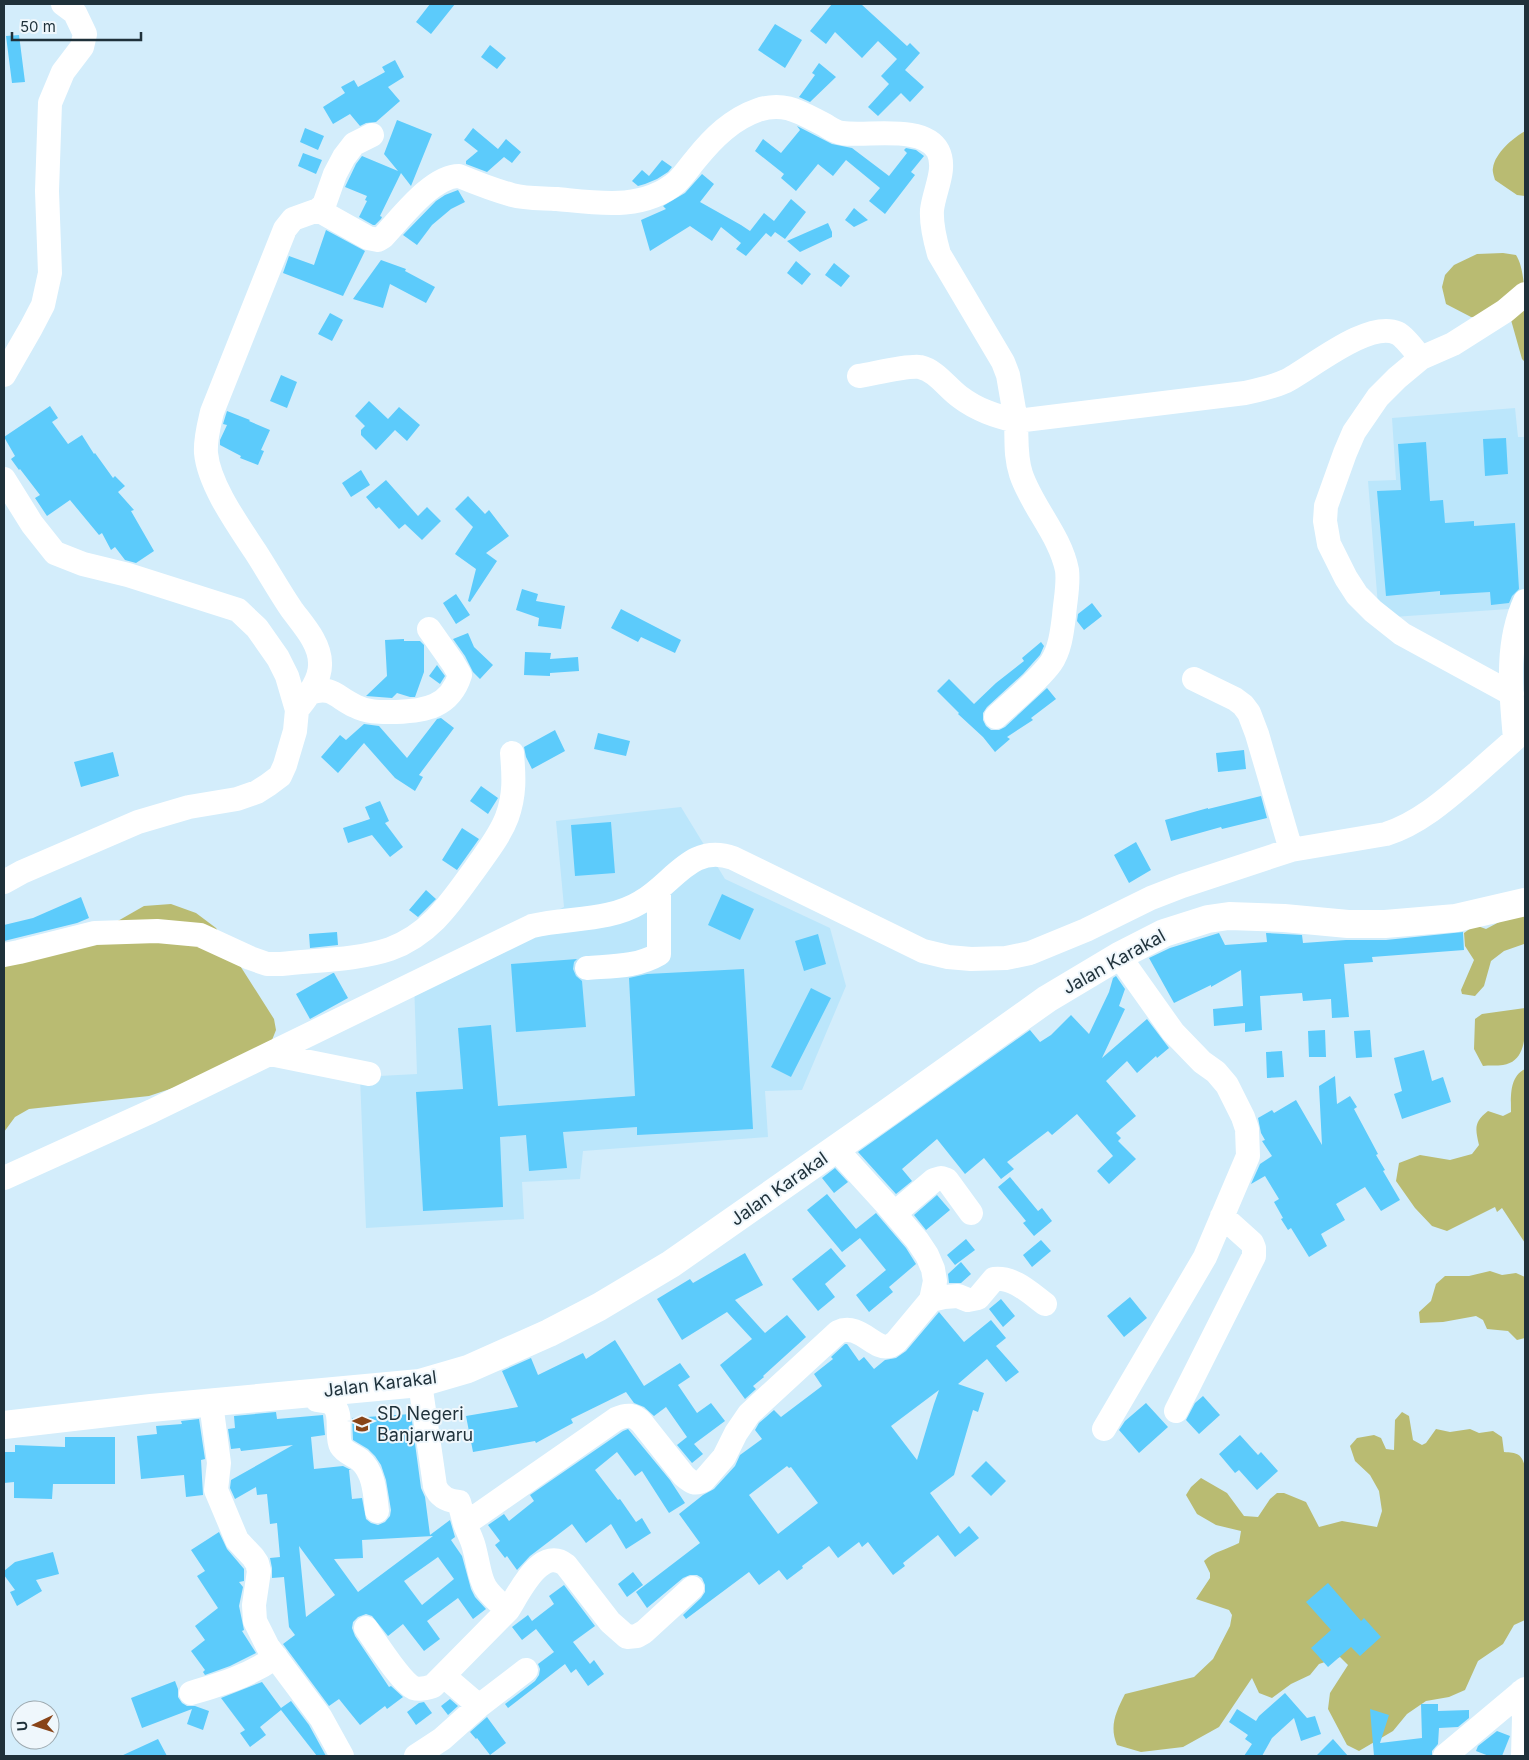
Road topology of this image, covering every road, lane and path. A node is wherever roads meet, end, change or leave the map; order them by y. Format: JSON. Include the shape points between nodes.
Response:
{"nodes":[{"id":1,"x":63,"y":4,"type":"edge"},
{"id":2,"x":372,"y":135,"type":"dead end"},
{"id":3,"x":318,"y":210,"type":"junction"},
{"id":4,"x":1525,"y":294,"type":"edge"},
{"id":5,"x":1421,"y":358,"type":"junction"},
{"id":6,"x":4,"y":375,"type":"edge"},
{"id":7,"x":859,"y":376,"type":"dead end"},
{"id":8,"x":1016,"y":421,"type":"junction"},
{"id":9,"x":4,"y":479,"type":"edge"},
{"id":10,"x":1525,"y":601,"type":"edge"},
{"id":11,"x":429,"y":629,"type":"dead end"},
{"id":12,"x":1194,"y":680,"type":"dead end"},
{"id":13,"x":1512,"y":694,"type":"junction"},
{"id":14,"x":304,"y":702,"type":"junction"},
{"id":15,"x":996,"y":716,"type":"dead end"},
{"id":16,"x":1520,"y":734,"type":"edge"},
{"id":17,"x":512,"y":753,"type":"dead end"},
{"id":18,"x":1291,"y":850,"type":"junction"},
{"id":19,"x":4,"y":882,"type":"edge"},
{"id":20,"x":660,"y":889,"type":"junction"},
{"id":21,"x":1525,"y":902,"type":"edge"},
{"id":22,"x":4,"y":955,"type":"edge"},
{"id":23,"x":1119,"y":956,"type":"junction"},
{"id":24,"x":588,"y":968,"type":"dead end"},
{"id":25,"x":270,"y":1054,"type":"junction"},
{"id":26,"x":369,"y":1074,"type":"dead end"},
{"id":27,"x":836,"y":1149,"type":"junction"},
{"id":28,"x":4,"y":1178,"type":"edge"},
{"id":29,"x":971,"y":1213,"type":"dead end"},
{"id":30,"x":894,"y":1214,"type":"junction"},
{"id":31,"x":1222,"y":1216,"type":"junction"},
{"id":32,"x":931,"y":1300,"type":"junction"},
{"id":33,"x":1045,"y":1304,"type":"dead end"},
{"id":34,"x":420,"y":1383,"type":"junction"},
{"id":35,"x":315,"y":1393,"type":"junction"},
{"id":36,"x":211,"y":1403,"type":"junction"},
{"id":37,"x":1176,"y":1411,"type":"dead end"},
{"id":38,"x":4,"y":1425,"type":"edge"},
{"id":39,"x":1104,"y":1430,"type":"dead end"},
{"id":40,"x":377,"y":1511,"type":"dead end"},
{"id":41,"x":465,"y":1524,"type":"junction"},
{"id":42,"x":692,"y":1588,"type":"dead end"},
{"id":43,"x":508,"y":1610,"type":"junction"},
{"id":44,"x":366,"y":1628,"type":"dead end"},
{"id":45,"x":276,"y":1657,"type":"junction"},
{"id":46,"x":526,"y":1670,"type":"dead end"},
{"id":47,"x":444,"y":1676,"type":"junction"},
{"id":48,"x":1523,"y":1691,"type":"edge"},
{"id":49,"x":191,"y":1693,"type":"dead end"},
{"id":50,"x":479,"y":1706,"type":"junction"},
{"id":51,"x":342,"y":1756,"type":"edge"},
{"id":52,"x":416,"y":1756,"type":"edge"},
{"id":53,"x":1445,"y":1756,"type":"edge"},
{"id":54,"x":1523,"y":1756,"type":"edge"}],
"edges":[{"from":1,"to":6,"type":"street","via":[[75,13],[85,34],[82,47],[63,72],[50,103],[50,272],[43,305]]},
{"from":2,"to":3,"type":"street","via":[[354,144],[335,174],[324,205]]},
{"from":3,"to":8,"type":"street","via":[[368,238],[378,240],[429,189],[453,176],[514,196],[628,203],[649,198],[670,187],[732,123],[770,107],[794,109],[838,132],[923,137],[934,145],[940,156],[932,212],[939,254],[1003,362]]},
{"from":3,"to":14,"type":"street","via":[[293,219],[285,229],[212,412],[206,438],[209,468],[222,499],[317,650],[318,674]]},
{"from":4,"to":5,"type":"street","via":[[1505,312],[1453,344]]},
{"from":5,"to":8,"type":"street","via":[[1401,335],[1382,332],[1332,350],[1287,380],[1266,389]]},
{"from":5,"to":13,"type":"street","via":[[1378,397],[1354,432],[1326,506],[1329,544],[1357,595],[1373,611],[1402,634]]},
{"from":7,"to":8,"type":"street","via":[[920,367],[975,407]]},
{"from":8,"to":15,"type":"street","via":[[1015,442],[1021,474],[1062,556],[1068,584],[1056,655]]},
{"from":9,"to":14,"type":"street","via":[[55,553],[238,610],[258,628]]},
{"from":10,"to":13,"type":"street","via":[[1513,637]]},
{"from":11,"to":14,"type":"street","via":[[460,675],[456,688],[438,704],[420,711],[375,713],[354,706],[337,694],[318,690]]},
{"from":12,"to":18,"type":"street","via":[[1235,699],[1249,713]]},
{"from":13,"to":16,"type":"street"},
{"from":14,"to":19,"type":"street","via":[[280,776],[257,792],[138,822]]},
{"from":16,"to":18,"type":"street","via":[[1452,794],[1407,827],[1386,834]]},
{"from":17,"to":22,"type":"street","via":[[512,800],[493,844],[442,914],[422,933],[391,948],[371,954],[267,964],[200,935],[157,930],[95,933]]},
{"from":18,"to":20,"type":"street","via":[[1164,892],[1086,930],[1030,953],[1006,958],[948,957],[922,951],[722,854],[697,857]]},
{"from":20,"to":24,"type":"street","via":[[659,954],[636,964]]},
{"from":20,"to":25,"type":"street","via":[[643,902],[616,913],[532,926]]},
{"from":21,"to":23,"type":"main road","name":"Jalan Karakal","via":[[1456,918],[1385,924],[1230,916],[1164,933]]},
{"from":23,"to":27,"type":"main road","name":"Jalan Karakal","via":[[1048,999]]},
{"from":23,"to":31,"type":"street","via":[[1173,1032],[1222,1078],[1243,1117],[1248,1156]]},
{"from":25,"to":26,"type":"street"},
{"from":25,"to":28,"type":"street"},
{"from":27,"to":30,"type":"street"},
{"from":27,"to":34,"type":"main road","name":"Jalan Karakal","via":[[671,1264],[599,1307],[468,1370]]},
{"from":29,"to":30,"type":"street","via":[[947,1180],[941,1178],[934,1180]]},
{"from":30,"to":32,"type":"street","via":[[923,1249],[933,1269],[935,1281]]},
{"from":31,"to":37,"type":"street","via":[[1252,1243],[1254,1256]]},
{"from":31,"to":39,"type":"street","via":[[1205,1257]]},
{"from":32,"to":33,"type":"street","via":[[958,1296],[968,1300],[978,1298],[994,1279],[1004,1278],[1017,1283]]},
{"from":32,"to":41,"type":"street","via":[[890,1346],[854,1330],[838,1332],[749,1414],[724,1457],[700,1482],[692,1482],[684,1476],[642,1422],[627,1415],[616,1419]]},
{"from":34,"to":35,"type":"main road","name":"Jalan Karakal"},
{"from":34,"to":41,"type":"street","via":[[436,1490],[444,1499],[459,1502]]},
{"from":35,"to":36,"type":"main road","name":"Jalan Karakal"},
{"from":35,"to":40,"type":"street","via":[[317,1400],[334,1406],[340,1445],[360,1460],[368,1471]]},
{"from":36,"to":38,"type":"main road","name":"Jalan Karakal"},
{"from":36,"to":45,"type":"street","via":[[219,1463],[216,1490],[237,1540],[257,1563],[259,1571],[253,1617]]},
{"from":41,"to":43,"type":"street","via":[[474,1546],[481,1582],[491,1596]]},
{"from":42,"to":43,"type":"street","via":[[644,1632],[627,1637],[610,1622],[566,1565],[553,1560],[541,1564],[532,1573]]},
{"from":43,"to":47,"type":"street"},
{"from":44,"to":47,"type":"street","via":[[412,1687],[428,1688]]},
{"from":45,"to":49,"type":"street","via":[[258,1670]]},
{"from":45,"to":51,"type":"street","via":[[321,1718]]},
{"from":46,"to":50,"type":"street"},
{"from":47,"to":50,"type":"street"},
{"from":48,"to":53,"type":"street"},
{"from":48,"to":54,"type":"street"},
{"from":50,"to":52,"type":"street","via":[[442,1739]]}]}
